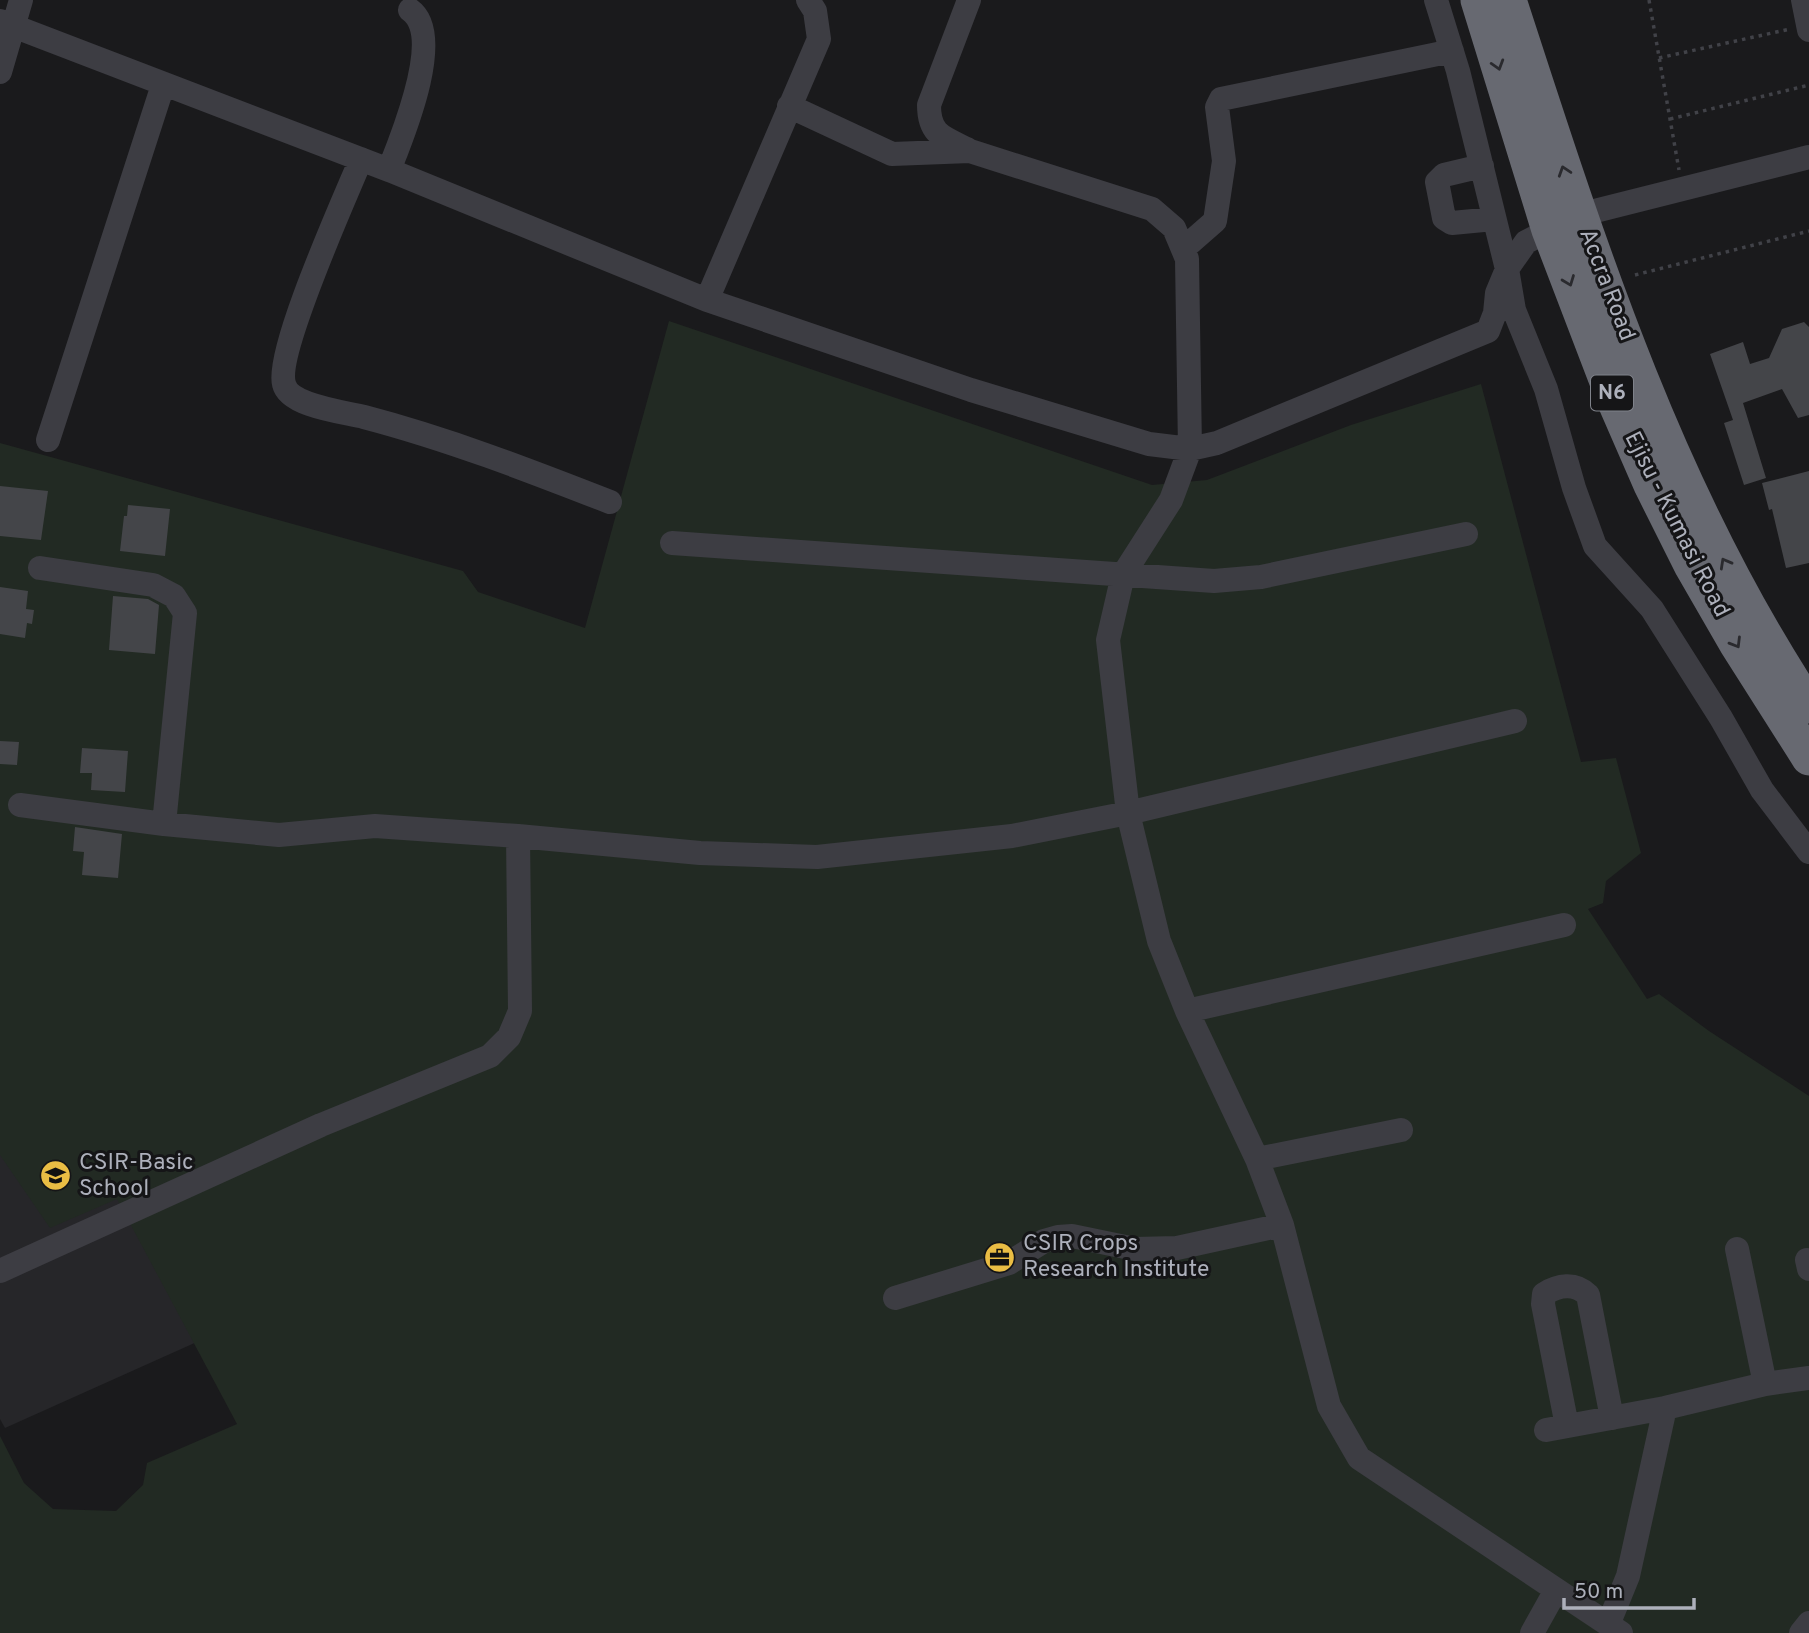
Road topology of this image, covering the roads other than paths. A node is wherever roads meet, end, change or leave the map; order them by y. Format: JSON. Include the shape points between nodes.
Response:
{"nodes":[{"id":1,"x":21,"y":0,"type":"edge"},
{"id":2,"x":808,"y":0,"type":"edge"},
{"id":3,"x":969,"y":0,"type":"edge"},
{"id":4,"x":1436,"y":0,"type":"edge"},
{"id":5,"x":1478,"y":0,"type":"edge"},
{"id":6,"x":1509,"y":0,"type":"edge"},
{"id":7,"x":1803,"y":0,"type":"edge"},
{"id":8,"x":411,"y":10,"type":"dead end"},
{"id":9,"x":7,"y":24,"type":"edge"},
{"id":10,"x":1809,"y":28,"type":"edge"},
{"id":11,"x":1452,"y":51,"type":"junction"},
{"id":12,"x":0,"y":72,"type":"edge"},
{"id":13,"x":163,"y":85,"type":"junction"},
{"id":14,"x":789,"y":106,"type":"junction"},
{"id":15,"x":970,"y":150,"type":"junction"},
{"id":16,"x":1809,"y":157,"type":"edge"},
{"id":17,"x":360,"y":159,"type":"junction"},
{"id":18,"x":1482,"y":166,"type":"junction"},
{"id":19,"x":389,"y":170,"type":"junction"},
{"id":20,"x":1494,"y":219,"type":"junction"},
{"id":21,"x":1564,"y":222,"type":"junction"},
{"id":22,"x":1183,"y":249,"type":"junction"},
{"id":23,"x":1507,"y":269,"type":"junction"},
{"id":24,"x":707,"y":300,"type":"junction"},
{"id":25,"x":48,"y":440,"type":"dead end"},
{"id":26,"x":1190,"y":449,"type":"junction"},
{"id":27,"x":610,"y":502,"type":"dead end"},
{"id":28,"x":1466,"y":534,"type":"dead end"},
{"id":29,"x":672,"y":543,"type":"dead end"},
{"id":30,"x":40,"y":568,"type":"dead end"},
{"id":31,"x":1123,"y":575,"type":"junction"},
{"id":32,"x":1809,"y":706,"type":"edge"},
{"id":33,"x":1515,"y":721,"type":"dead end"},
{"id":34,"x":1809,"y":758,"type":"edge"},
{"id":35,"x":20,"y":805,"type":"dead end"},
{"id":36,"x":1128,"y":813,"type":"junction"},
{"id":37,"x":164,"y":824,"type":"junction"},
{"id":38,"x":517,"y":836,"type":"junction"},
{"id":39,"x":1809,"y":852,"type":"edge"},
{"id":40,"x":1564,"y":925,"type":"dead end"},
{"id":41,"x":1186,"y":1012,"type":"junction"},
{"id":42,"x":1401,"y":1130,"type":"dead end"},
{"id":43,"x":1257,"y":1159,"type":"junction"},
{"id":44,"x":1282,"y":1225,"type":"junction"},
{"id":45,"x":1737,"y":1249,"type":"dead end"},
{"id":46,"x":0,"y":1271,"type":"edge"},
{"id":47,"x":895,"y":1298,"type":"dead end"},
{"id":48,"x":1809,"y":1378,"type":"edge"},
{"id":49,"x":1765,"y":1384,"type":"junction"},
{"id":50,"x":1665,"y":1408,"type":"junction"},
{"id":51,"x":1612,"y":1418,"type":"junction"},
{"id":52,"x":1556,"y":1590,"type":"junction"},
{"id":53,"x":1809,"y":1623,"type":"edge"},
{"id":54,"x":1615,"y":1629,"type":"edge"},
{"id":55,"x":1532,"y":1633,"type":"edge"},
{"id":56,"x":1801,"y":1633,"type":"edge"}],
"edges":[{"from":1,"to":9,"type":"street"},
{"from":2,"to":14,"type":"street","via":[[820,39]]},
{"from":3,"to":15,"type":"street","via":[[929,104],[929,120],[939,135]]},
{"from":4,"to":11,"type":"street"},
{"from":5,"to":21,"type":"highway","name":"Ejisu - Kumasi Road","number":"N6","one_way":true},
{"from":21,"to":6,"type":"highway","name":"Accra Road","number":"N6","one_way":true},
{"from":7,"to":10,"type":"street"},
{"from":8,"to":19,"type":"street","via":[[424,31],[423,60],[405,131]]},
{"from":9,"to":12,"type":"street"},
{"from":9,"to":13,"type":"street"},
{"from":11,"to":18,"type":"street"},
{"from":11,"to":22,"type":"street","via":[[1221,99],[1217,107],[1224,161],[1215,221]]},
{"from":13,"to":17,"type":"street"},
{"from":13,"to":25,"type":"street"},
{"from":14,"to":15,"type":"street","via":[[892,155]]},
{"from":14,"to":24,"type":"street"},
{"from":15,"to":22,"type":"street","via":[[1152,209],[1174,228]]},
{"from":16,"to":21,"type":"street"},
{"from":17,"to":19,"type":"street"},
{"from":17,"to":27,"type":"street","via":[[292,335],[285,357],[284,388],[291,397],[489,454]]},
{"from":18,"to":20,"type":"street"},
{"from":18,"to":20,"type":"street","via":[[1437,182],[1444,218],[1452,223]]},
{"from":19,"to":24,"type":"street"},
{"from":20,"to":23,"type":"street"},
{"from":21,"to":23,"type":"street","via":[[1526,242]]},
{"from":32,"to":21,"type":"highway","name":"Accra Road","number":"N6","one_way":true,"via":[[1709,535]]},
{"from":21,"to":34,"type":"highway","name":"Ejisu - Kumasi Road","number":"N6","one_way":true,"via":[[1614,400],[1663,508],[1736,643]]},
{"from":22,"to":26,"type":"street","via":[[1187,259]]},
{"from":23,"to":26,"type":"street","via":[[1488,331],[1217,443]]},
{"from":23,"to":39,"type":"street","via":[[1514,310],[1546,389],[1595,546],[1652,609],[1762,790]]},
{"from":24,"to":26,"type":"street","via":[[971,390],[1149,444]]},
{"from":26,"to":31,"type":"street","via":[[1171,500]]},
{"from":28,"to":31,"type":"street","via":[[1261,577],[1214,581]]},
{"from":29,"to":31,"type":"street"},
{"from":30,"to":37,"type":"street","via":[[153,585],[174,596],[185,613]]},
{"from":31,"to":36,"type":"street","via":[[1108,640]]},
{"from":33,"to":36,"type":"street"},
{"from":35,"to":37,"type":"street"},
{"from":36,"to":38,"type":"street","via":[[1012,836],[817,857],[700,853]]},
{"from":36,"to":41,"type":"street","via":[[1159,940]]},
{"from":37,"to":38,"type":"street","via":[[279,835],[374,826]]},
{"from":38,"to":46,"type":"street","via":[[520,1012],[509,1037],[490,1056],[321,1125]]},
{"from":40,"to":41,"type":"street"},
{"from":41,"to":43,"type":"street"},
{"from":42,"to":43,"type":"street"},
{"from":43,"to":44,"type":"street"},
{"from":44,"to":47,"type":"street","via":[[1177,1248],[1135,1249],[1058,1237],[1009,1263]]},
{"from":44,"to":52,"type":"street","via":[[1329,1406],[1359,1458]]},
{"from":45,"to":49,"type":"street"},
{"from":48,"to":49,"type":"street"},
{"from":49,"to":50,"type":"street"},
{"from":50,"to":51,"type":"street"},
{"from":50,"to":54,"type":"street"},
{"from":51,"to":51,"type":"street","via":[[1557,1428],[1543,1304],[1544,1294],[1553,1288],[1581,1287],[1588,1295]]},
{"from":52,"to":54,"type":"street"},
{"from":52,"to":55,"type":"street"},
{"from":53,"to":56,"type":"street"}]}
